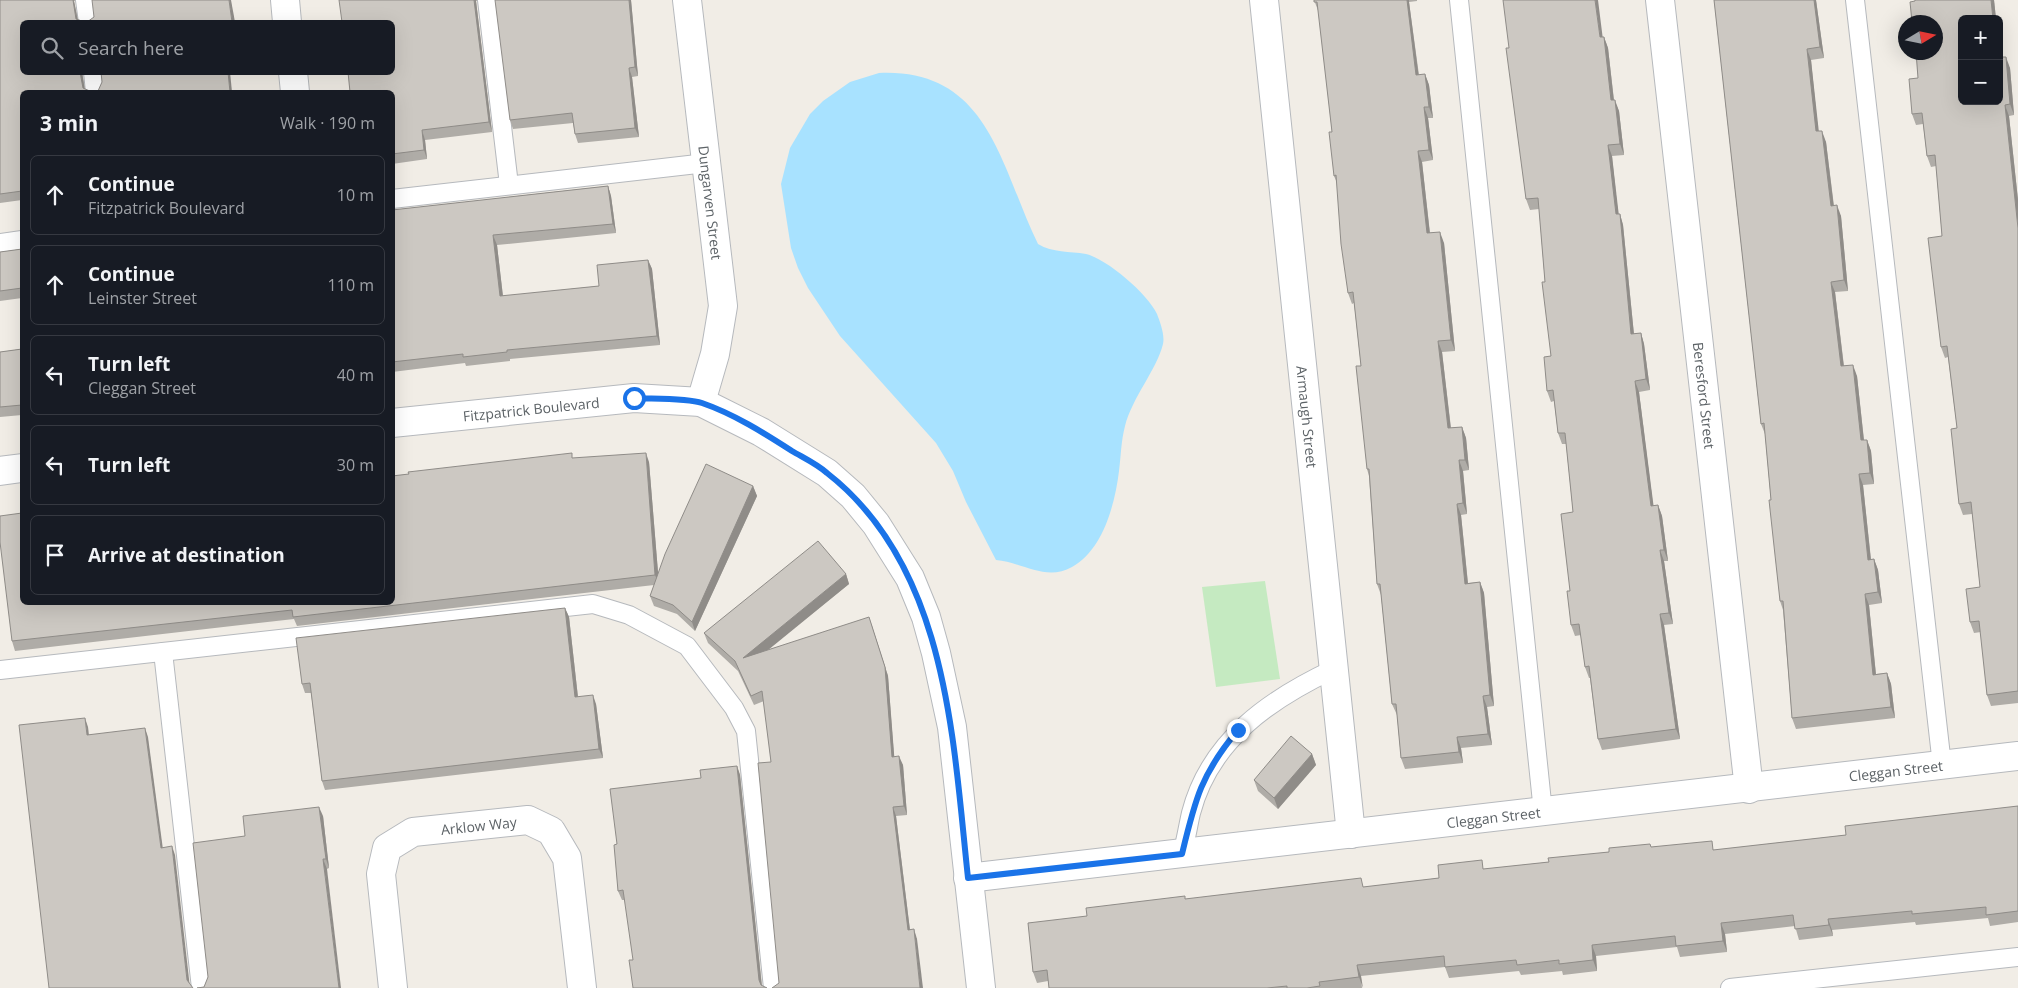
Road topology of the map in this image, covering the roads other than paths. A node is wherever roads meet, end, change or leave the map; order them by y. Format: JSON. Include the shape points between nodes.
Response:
{"nodes":[{"id":1,"x":85,"y":0,"type":"edge"},
{"id":2,"x":285,"y":0,"type":"edge"},
{"id":3,"x":487,"y":0,"type":"edge"},
{"id":4,"x":687,"y":0,"type":"edge"},
{"id":5,"x":1264,"y":0,"type":"edge"},
{"id":6,"x":1459,"y":0,"type":"edge"},
{"id":7,"x":1660,"y":0,"type":"edge"},
{"id":8,"x":1855,"y":0,"type":"edge"},
{"id":9,"x":88,"y":20,"type":"edge"},
{"id":10,"x":287,"y":20,"type":"edge"},
{"id":11,"x":93,"y":75,"type":"edge"},
{"id":12,"x":293,"y":75,"type":"edge"},
{"id":13,"x":95,"y":90,"type":"edge"},
{"id":14,"x":295,"y":90,"type":"edge"},
{"id":15,"x":706,"y":163,"type":"junction"},
{"id":16,"x":509,"y":185,"type":"junction"},
{"id":17,"x":395,"y":198,"type":"edge"},
{"id":18,"x":20,"y":240,"type":"edge"},
{"id":19,"x":0,"y":243,"type":"edge"},
{"id":20,"x":701,"y":402,"type":"junction"},
{"id":21,"x":395,"y":423,"type":"edge"},
{"id":22,"x":20,"y":468,"type":"edge"},
{"id":23,"x":0,"y":471,"type":"edge"},
{"id":24,"x":163,"y":652,"type":"junction"},
{"id":25,"x":1334,"y":669,"type":"junction"},
{"id":26,"x":0,"y":670,"type":"edge"},
{"id":27,"x":2018,"y":756,"type":"edge"},
{"id":28,"x":1942,"y":765,"type":"junction"},
{"id":29,"x":1749,"y":789,"type":"junction"},
{"id":30,"x":1543,"y":812,"type":"junction"},
{"id":31,"x":1352,"y":834,"type":"junction"},
{"id":32,"x":1182,"y":854,"type":"junction"},
{"id":33,"x":968,"y":878,"type":"junction"},
{"id":34,"x":2018,"y":957,"type":"edge"},
{"id":35,"x":200,"y":988,"type":"edge"},
{"id":36,"x":393,"y":988,"type":"edge"},
{"id":37,"x":582,"y":988,"type":"edge"},
{"id":38,"x":773,"y":988,"type":"edge"},
{"id":39,"x":981,"y":988,"type":"edge"},
{"id":40,"x":1730,"y":988,"type":"edge"}],
"edges":[{"from":1,"to":9,"type":"lane"},
{"from":2,"to":10,"type":"street"},
{"from":3,"to":16,"type":"lane"},
{"from":4,"to":15,"type":"street","name":"Dungarven Street"},
{"from":5,"to":25,"type":"street","name":"Armaugh Street"},
{"from":6,"to":30,"type":"lane"},
{"from":7,"to":29,"type":"street","name":"Beresford Street"},
{"from":8,"to":28,"type":"lane"},
{"from":11,"to":13,"type":"lane"},
{"from":12,"to":14,"type":"street"},
{"from":15,"to":16,"type":"lane"},
{"from":15,"to":20,"type":"street","name":"Dungarven Street","via":[[723,306],[716,354]]},
{"from":16,"to":17,"type":"lane"},
{"from":18,"to":19,"type":"lane"},
{"from":20,"to":21,"type":"street","name":"Fitzpatrick Boulevard","via":[[634,398]]},
{"from":20,"to":33,"type":"street","via":[[761,432],[827,472],[876,524],[910,578],[926,617],[952,727]]},
{"from":22,"to":23,"type":"street"},
{"from":24,"to":26,"type":"lane"},
{"from":24,"to":35,"type":"lane"},
{"from":24,"to":38,"type":"lane","via":[[594,604],[629,615],[687,646],[734,708],[746,731]]},
{"from":25,"to":31,"type":"street","name":"Armaugh Street"},
{"from":25,"to":32,"type":"lane","via":[[1301,684],[1264,708],[1238,730],[1219,753],[1202,782],[1191,812]]},
{"from":27,"to":28,"type":"street","name":"Cleggan Street"},
{"from":28,"to":29,"type":"street","name":"Cleggan Street"},
{"from":29,"to":30,"type":"street","name":"Cleggan Street"},
{"from":30,"to":31,"type":"street","name":"Cleggan Street"},
{"from":31,"to":32,"type":"street","name":"Cleggan Street"},
{"from":32,"to":33,"type":"street","name":"Cleggan Street"},
{"from":33,"to":39,"type":"street"},
{"from":34,"to":40,"type":"lane"},
{"from":36,"to":37,"type":"street","name":"Arklow Way","via":[[381,874],[387,848],[413,832],[528,820],[551,831],[567,858]]}]}
